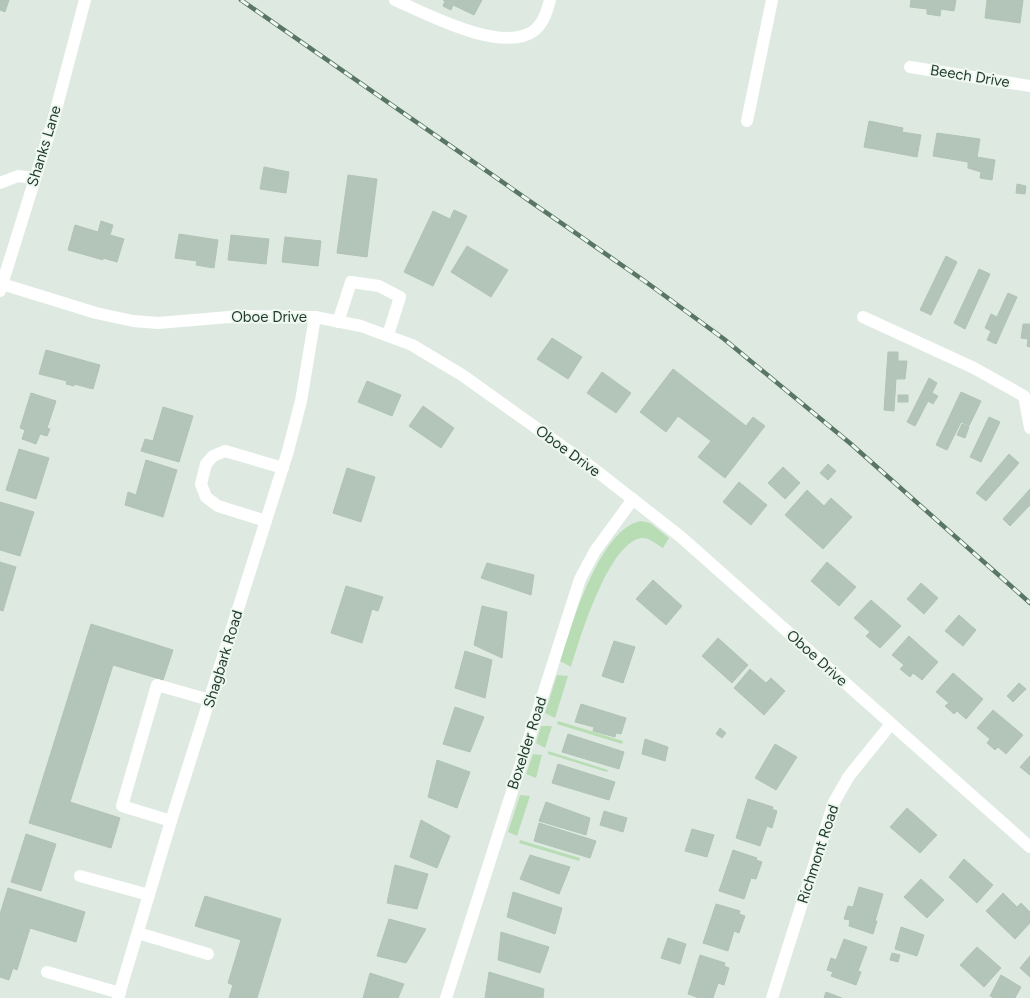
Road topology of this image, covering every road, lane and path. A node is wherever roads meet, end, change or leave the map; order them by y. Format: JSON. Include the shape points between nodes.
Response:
{"nodes":[{"id":1,"x":85,"y":0,"type":"edge"},
{"id":2,"x":395,"y":0,"type":"edge"},
{"id":3,"x":550,"y":0,"type":"edge"},
{"id":4,"x":772,"y":0,"type":"edge"},
{"id":5,"x":910,"y":67,"type":"dead end"},
{"id":6,"x":1030,"y":86,"type":"edge"},
{"id":7,"x":747,"y":121,"type":"dead end"},
{"id":8,"x":34,"y":178,"type":"junction"},
{"id":9,"x":0,"y":183,"type":"edge"},
{"id":10,"x":1,"y":288,"type":"edge"},
{"id":11,"x":315,"y":317,"type":"junction"},
{"id":12,"x":863,"y":317,"type":"dead end"},
{"id":13,"x":338,"y":322,"type":"junction"},
{"id":14,"x":388,"y":336,"type":"junction"},
{"id":15,"x":1027,"y":394,"type":"edge"},
{"id":16,"x":1030,"y":428,"type":"edge"},
{"id":17,"x":283,"y":468,"type":"junction"},
{"id":18,"x":633,"y":499,"type":"junction"},
{"id":19,"x":266,"y":521,"type":"junction"},
{"id":20,"x":210,"y":700,"type":"junction"},
{"id":21,"x":891,"y":724,"type":"junction"},
{"id":22,"x":171,"y":822,"type":"junction"},
{"id":23,"x":1030,"y":847,"type":"edge"},
{"id":24,"x":80,"y":876,"type":"dead end"},
{"id":25,"x":149,"y":895,"type":"junction"},
{"id":26,"x":138,"y":933,"type":"junction"},
{"id":27,"x":208,"y":954,"type":"dead end"},
{"id":28,"x":47,"y":972,"type":"dead end"},
{"id":29,"x":119,"y":996,"type":"edge"},
{"id":30,"x":446,"y":998,"type":"edge"},
{"id":31,"x":772,"y":998,"type":"edge"}],
"edges":[{"from":1,"to":8,"type":"street","name":"Shanks Lane","via":[[53,121]]},
{"from":2,"to":3,"type":"street","via":[[459,28],[490,37],[516,37],[534,30],[544,19]]},
{"from":4,"to":7,"type":"street"},
{"from":5,"to":6,"type":"street","name":"Beech Drive"},
{"from":8,"to":9,"type":"street","via":[[18,176]]},
{"from":8,"to":10,"type":"street","name":"Shanks Lane"},
{"from":10,"to":11,"type":"street","name":"Oboe Drive","via":[[132,321],[158,323],[241,316]]},
{"from":11,"to":13,"type":"street","name":"Oboe Drive"},
{"from":11,"to":17,"type":"street","name":"Shagbark Road","via":[[301,401]]},
{"from":12,"to":15,"type":"street"},
{"from":13,"to":14,"type":"street","name":"Oboe Drive","via":[[361,326]]},
{"from":13,"to":14,"type":"street","via":[[351,282],[378,286],[400,297]]},
{"from":14,"to":18,"type":"street","name":"Oboe Drive","via":[[412,345],[462,375]]},
{"from":15,"to":16,"type":"street"},
{"from":17,"to":19,"type":"street","name":"Shagbark Road"},
{"from":17,"to":19,"type":"street","via":[[225,451],[213,456],[206,464],[201,484],[206,498],[218,506]]},
{"from":18,"to":21,"type":"street","name":"Oboe Drive","via":[[681,538]]},
{"from":18,"to":30,"type":"street","name":"Boxelder Road","via":[[595,551],[580,579]]},
{"from":19,"to":20,"type":"street","name":"Shagbark Road"},
{"from":20,"to":22,"type":"street","name":"Shagbark Road"},
{"from":20,"to":22,"type":"street","via":[[157,685],[122,806]]},
{"from":21,"to":23,"type":"street","name":"Oboe Drive"},
{"from":21,"to":31,"type":"street","name":"Richmont Road","via":[[850,776],[834,802]]},
{"from":22,"to":25,"type":"street","name":"Shagbark Road"},
{"from":24,"to":25,"type":"street"},
{"from":25,"to":26,"type":"street","name":"Shagbark Road"},
{"from":26,"to":27,"type":"street"},
{"from":26,"to":29,"type":"street","name":"Shagbark Road"},
{"from":28,"to":29,"type":"street"}]}
